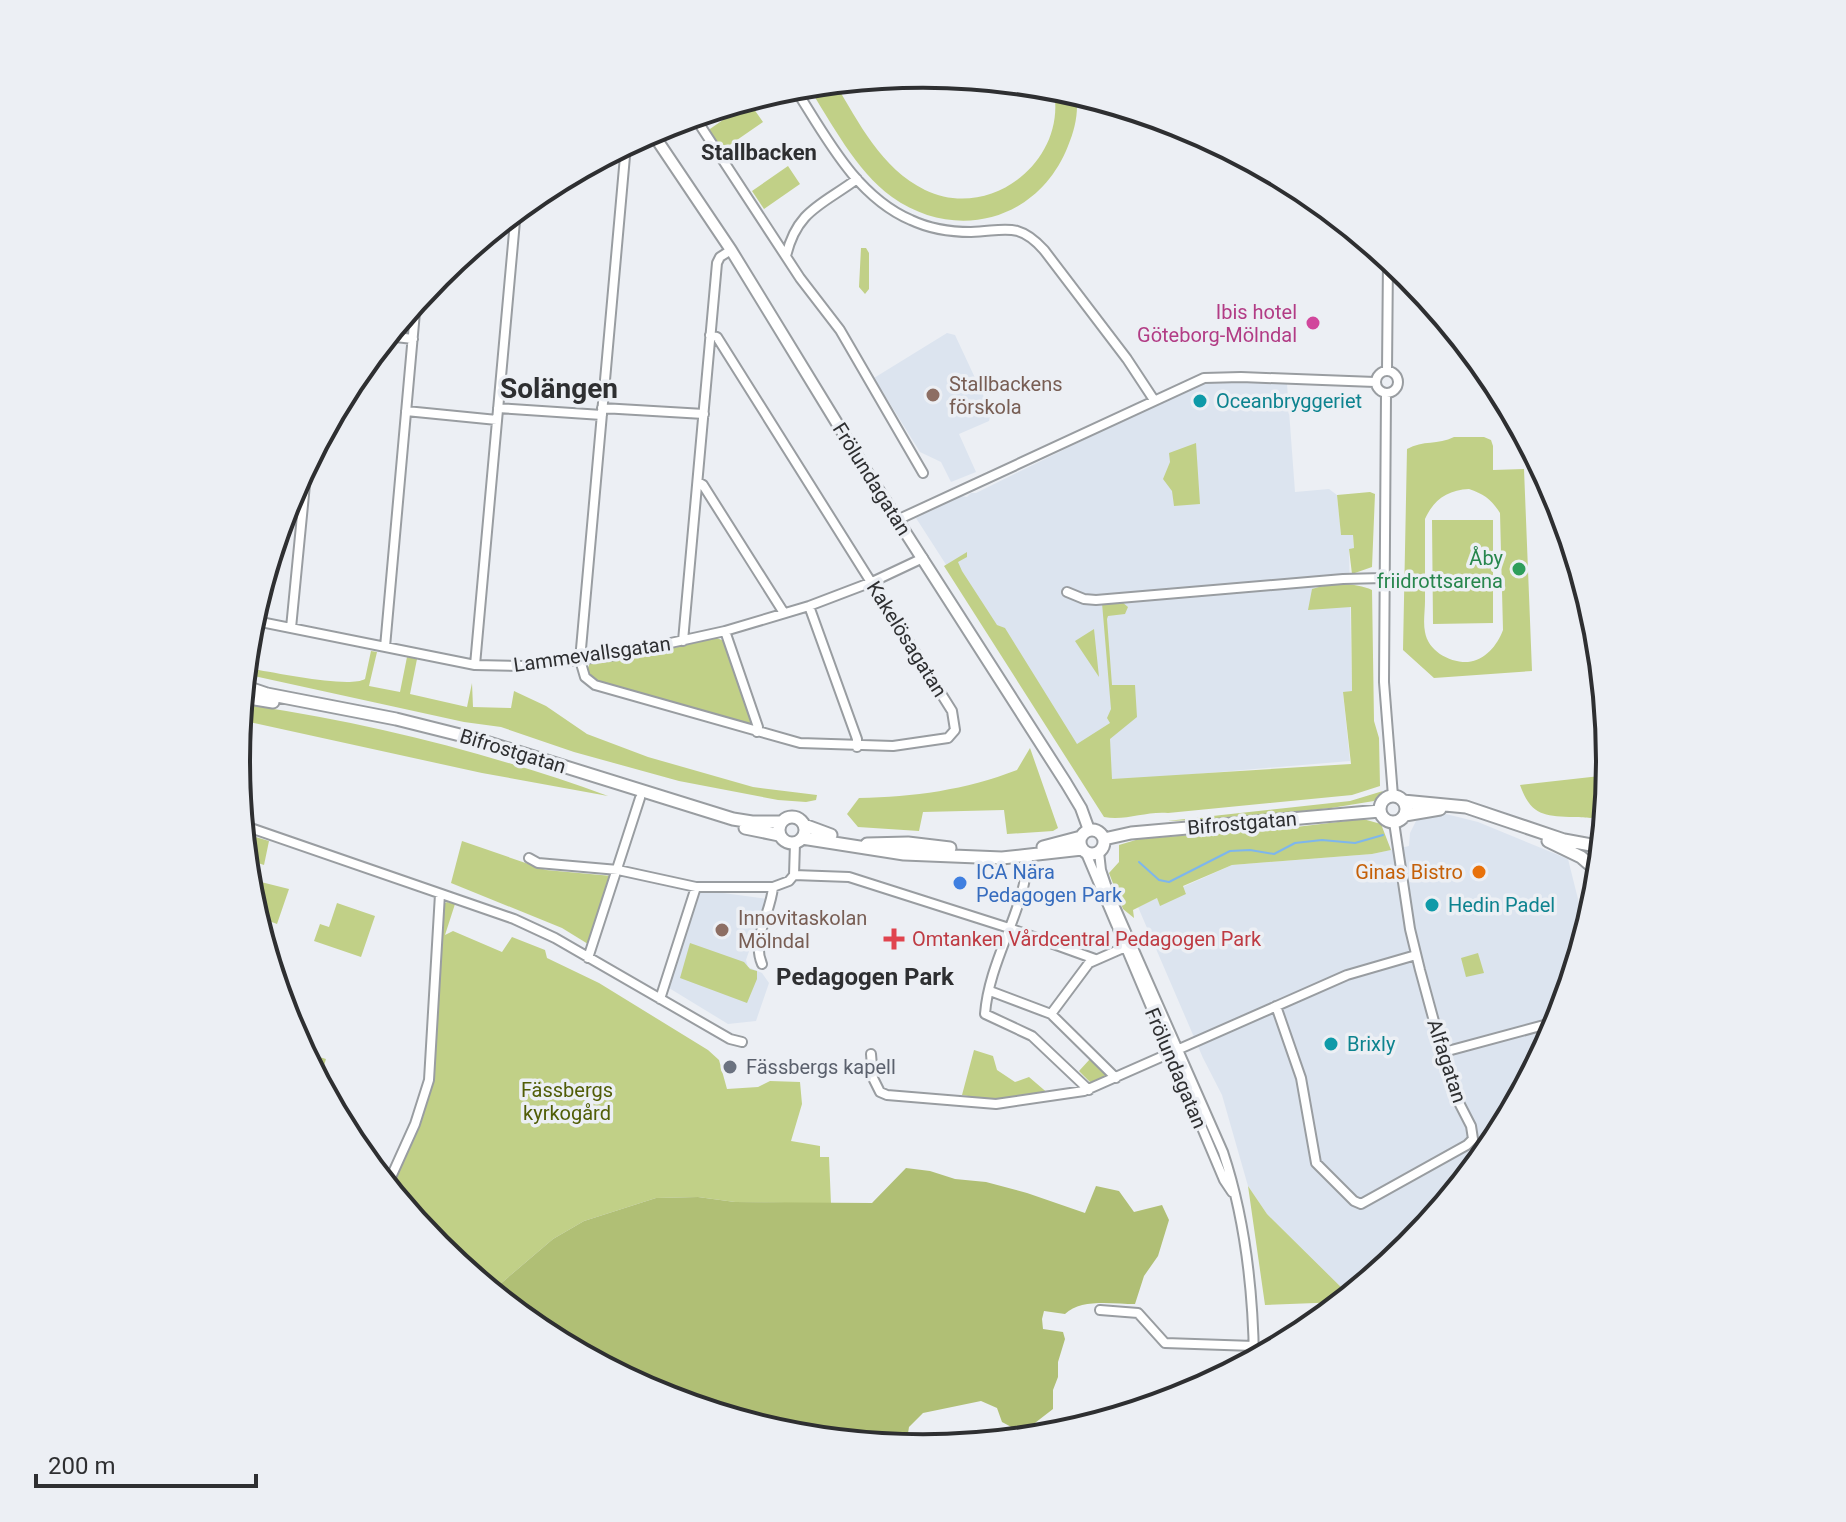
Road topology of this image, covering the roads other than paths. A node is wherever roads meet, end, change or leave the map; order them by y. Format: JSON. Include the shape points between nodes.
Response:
{"nodes":[{"id":1,"x":802,"y":99,"type":"edge"},
{"id":2,"x":701,"y":126,"type":"edge"},
{"id":3,"x":658,"y":142,"type":"edge"},
{"id":4,"x":625,"y":157,"type":"edge"},
{"id":5,"x":857,"y":179,"type":"junction"},
{"id":6,"x":515,"y":226,"type":"edge"},
{"id":7,"x":731,"y":250,"type":"junction"},
{"id":8,"x":786,"y":256,"type":"junction"},
{"id":9,"x":1388,"y":275,"type":"edge"},
{"id":10,"x":414,"y":320,"type":"edge"},
{"id":11,"x":710,"y":335,"type":"junction"},
{"id":12,"x":400,"y":338,"type":"edge"},
{"id":13,"x":413,"y":339,"type":"junction"},
{"id":14,"x":1387,"y":371,"type":"junction"},
{"id":15,"x":1375,"y":382,"type":"junction"},
{"id":16,"x":1386,"y":393,"type":"junction"},
{"id":17,"x":1154,"y":400,"type":"junction"},
{"id":18,"x":498,"y":408,"type":"junction"},
{"id":19,"x":406,"y":411,"type":"junction"},
{"id":20,"x":602,"y":412,"type":"junction"},
{"id":21,"x":704,"y":414,"type":"junction"},
{"id":22,"x":497,"y":420,"type":"junction"},
{"id":23,"x":923,"y":473,"type":"dead end"},
{"id":24,"x":698,"y":482,"type":"junction"},
{"id":25,"x":298,"y":510,"type":"edge"},
{"id":26,"x":897,"y":520,"type":"junction"},
{"id":27,"x":923,"y":558,"type":"junction"},
{"id":28,"x":1383,"y":578,"type":"junction"},
{"id":29,"x":872,"y":582,"type":"junction"},
{"id":30,"x":1067,"y":592,"type":"dead end"},
{"id":31,"x":809,"y":606,"type":"junction"},
{"id":32,"x":784,"y":613,"type":"junction"},
{"id":33,"x":265,"y":623,"type":"edge"},
{"id":34,"x":291,"y":628,"type":"junction"},
{"id":35,"x":725,"y":631,"type":"junction"},
{"id":36,"x":683,"y":641,"type":"junction"},
{"id":37,"x":385,"y":647,"type":"junction"},
{"id":38,"x":580,"y":660,"type":"junction"},
{"id":39,"x":475,"y":665,"type":"junction"},
{"id":40,"x":254,"y":690,"type":"edge"},
{"id":41,"x":253,"y":699,"type":"edge"},
{"id":42,"x":757,"y":732,"type":"junction"},
{"id":43,"x":857,"y":747,"type":"junction"},
{"id":44,"x":640,"y":798,"type":"junction"},
{"id":45,"x":1398,"y":799,"type":"junction"},
{"id":46,"x":1380,"y":811,"type":"junction"},
{"id":47,"x":1405,"y":815,"type":"junction"},
{"id":48,"x":1394,"y":822,"type":"junction"},
{"id":49,"x":804,"y":825,"type":"junction"},
{"id":50,"x":254,"y":829,"type":"edge"},
{"id":51,"x":780,"y":829,"type":"junction"},
{"id":52,"x":1104,"y":839,"type":"junction"},
{"id":53,"x":799,"y":840,"type":"junction"},
{"id":54,"x":1084,"y":842,"type":"junction"},
{"id":55,"x":1590,"y":846,"type":"edge"},
{"id":56,"x":1099,"y":852,"type":"junction"},
{"id":57,"x":1028,"y":857,"type":"junction"},
{"id":58,"x":529,"y":858,"type":"dead end"},
{"id":59,"x":1587,"y":864,"type":"edge"},
{"id":60,"x":618,"y":870,"type":"junction"},
{"id":61,"x":794,"y":875,"type":"junction"},
{"id":62,"x":696,"y":887,"type":"junction"},
{"id":63,"x":773,"y":887,"type":"junction"},
{"id":64,"x":440,"y":894,"type":"junction"},
{"id":65,"x":1009,"y":928,"type":"junction"},
{"id":66,"x":1128,"y":946,"type":"junction"},
{"id":67,"x":1416,"y":955,"type":"junction"},
{"id":68,"x":588,"y":958,"type":"junction"},
{"id":69,"x":1095,"y":959,"type":"junction"},
{"id":70,"x":762,"y":964,"type":"dead end"},
{"id":71,"x":990,"y":991,"type":"junction"},
{"id":72,"x":660,"y":999,"type":"junction"},
{"id":73,"x":1276,"y":1006,"type":"junction"},
{"id":74,"x":1051,"y":1014,"type":"junction"},
{"id":75,"x":1542,"y":1026,"type":"edge"},
{"id":76,"x":742,"y":1042,"type":"dead end"},
{"id":77,"x":1173,"y":1051,"type":"junction"},
{"id":78,"x":1444,"y":1052,"type":"junction"},
{"id":79,"x":871,"y":1054,"type":"dead end"},
{"id":80,"x":1116,"y":1078,"type":"junction"},
{"id":81,"x":1089,"y":1090,"type":"junction"},
{"id":82,"x":392,"y":1175,"type":"edge"},
{"id":83,"x":1100,"y":1310,"type":"dead end"},
{"id":84,"x":1254,"y":1346,"type":"joint"}],
"edges":[{"from":1,"to":5,"type":"street"},
{"from":2,"to":8,"type":"street"},
{"from":3,"to":7,"type":"street","name":"Frölundagatan"},
{"from":4,"to":20,"type":"street"},
{"from":5,"to":8,"type":"street","via":[[805,216]]},
{"from":5,"to":17,"type":"street","via":[[884,205],[926,226],[1010,229],[1030,236]]},
{"from":6,"to":18,"type":"street"},
{"from":7,"to":11,"type":"street","via":[[717,263]]},
{"from":7,"to":26,"type":"street","name":"Frölundagatan"},
{"from":8,"to":23,"type":"street","via":[[840,330]]},
{"from":9,"to":14,"type":"street"},
{"from":10,"to":13,"type":"street"},
{"from":11,"to":21,"type":"street"},
{"from":11,"to":29,"type":"street","name":"Kakelösagatan","via":[[717,337]]},
{"from":12,"to":13,"type":"street"},
{"from":13,"to":19,"type":"street"},
{"from":14,"to":15,"type":"street"},
{"from":14,"to":16,"type":"street","via":[[1396,375],[1398,384]]},
{"from":15,"to":16,"type":"street"},
{"from":15,"to":17,"type":"street","via":[[1219,376]]},
{"from":16,"to":28,"type":"street"},
{"from":17,"to":26,"type":"street"},
{"from":18,"to":20,"type":"street"},
{"from":18,"to":22,"type":"street"},
{"from":19,"to":22,"type":"street"},
{"from":19,"to":37,"type":"street"},
{"from":20,"to":21,"type":"street"},
{"from":20,"to":38,"type":"street"},
{"from":21,"to":24,"type":"street"},
{"from":22,"to":39,"type":"street"},
{"from":24,"to":32,"type":"street"},
{"from":24,"to":36,"type":"street"},
{"from":25,"to":34,"type":"street"},
{"from":26,"to":27,"type":"street","name":"Frölundagatan"},
{"from":27,"to":29,"type":"street","name":"Lammevallsgatan"},
{"from":27,"to":54,"type":"street","name":"Frölundagatan","via":[[1081,808]]},
{"from":28,"to":30,"type":"street","via":[[1096,600]]},
{"from":28,"to":45,"type":"street","via":[[1384,682]]},
{"from":29,"to":31,"type":"street","name":"Lammevallsgatan"},
{"from":29,"to":43,"type":"street","name":"Kakelösagatan","via":[[956,725],[952,736],[940,740]]},
{"from":31,"to":32,"type":"street","name":"Lammevallsgatan"},
{"from":31,"to":43,"type":"street"},
{"from":32,"to":35,"type":"street","name":"Lammevallsgatan"},
{"from":33,"to":34,"type":"street","name":"Lammevallsgatan"},
{"from":34,"to":37,"type":"street","name":"Lammevallsgatan"},
{"from":35,"to":36,"type":"street","name":"Lammevallsgatan"},
{"from":35,"to":42,"type":"street"},
{"from":36,"to":38,"type":"street","name":"Lammevallsgatan"},
{"from":37,"to":39,"type":"street","name":"Lammevallsgatan"},
{"from":38,"to":39,"type":"street","name":"Lammevallsgatan"},
{"from":38,"to":42,"type":"street","name":"Kakelösagatan","via":[[585,677],[595,685]]},
{"from":40,"to":51,"type":"main road","name":"Bifrostgatan","via":[[476,739]]},
{"from":41,"to":44,"type":"main road","name":"Bifrostgatan","via":[[465,742]]},
{"from":42,"to":43,"type":"street","name":"Kakelösagatan","via":[[800,743]]},
{"from":44,"to":51,"type":"main road","name":"Bifrostgatan","via":[[734,826]]},
{"from":44,"to":60,"type":"street"},
{"from":45,"to":46,"type":"main road","via":[[1383,801]]},
{"from":45,"to":47,"type":"main road"},
{"from":45,"to":55,"type":"main road","via":[[1466,807]]},
{"from":46,"to":48,"type":"main road"},
{"from":46,"to":52,"type":"main road","name":"Bifrostgatan"},
{"from":47,"to":48,"type":"main road"},
{"from":47,"to":59,"type":"main road","via":[[1438,809],[1476,816],[1560,846]]},
{"from":48,"to":67,"type":"street","name":"Alfagatan"},
{"from":49,"to":51,"type":"main road","name":"Bifrostgatan","via":[[793,817]]},
{"from":49,"to":53,"type":"main road"},
{"from":49,"to":54,"type":"main road","name":"Bifrostgatan","via":[[865,844],[1020,851]]},
{"from":50,"to":64,"type":"street"},
{"from":51,"to":53,"type":"main road","name":"Bifrostgatan","via":[[786,842]]},
{"from":52,"to":54,"type":"main road","via":[[1099,831]]},
{"from":52,"to":56,"type":"main road"},
{"from":53,"to":57,"type":"main road","name":"Bifrostgatan","via":[[904,854]]},
{"from":53,"to":61,"type":"street"},
{"from":54,"to":56,"type":"main road","name":"Bifrostgatan","via":[[1092,854]]},
{"from":54,"to":57,"type":"main road","name":"Bifrostgatan"},
{"from":54,"to":66,"type":"street","name":"Frölundagatan"},
{"from":56,"to":66,"type":"street","name":"Frölundagatan"},
{"from":57,"to":65,"type":"street"},
{"from":58,"to":60,"type":"street"},
{"from":60,"to":62,"type":"street"},
{"from":60,"to":68,"type":"street"},
{"from":61,"to":63,"type":"street"},
{"from":61,"to":65,"type":"street","via":[[849,877]]},
{"from":62,"to":63,"type":"street"},
{"from":62,"to":72,"type":"street"},
{"from":63,"to":70,"type":"street","via":[[759,940]]},
{"from":64,"to":68,"type":"street","via":[[514,919]]},
{"from":64,"to":82,"type":"street","via":[[429,1080]]},
{"from":65,"to":69,"type":"street"},
{"from":65,"to":71,"type":"street"},
{"from":66,"to":69,"type":"street"},
{"from":66,"to":77,"type":"street","name":"Frölundagatan"},
{"from":67,"to":73,"type":"street","via":[[1347,975]]},
{"from":67,"to":78,"type":"street","name":"Alfagatan"},
{"from":68,"to":72,"type":"street"},
{"from":69,"to":74,"type":"street"},
{"from":71,"to":74,"type":"street"},
{"from":71,"to":81,"type":"street","via":[[988,1018],[1032,1036]]},
{"from":72,"to":76,"type":"street"},
{"from":73,"to":77,"type":"street"},
{"from":73,"to":78,"type":"street","name":"Alfagatan","via":[[1304,1091],[1316,1163],[1361,1204],[1473,1139]]},
{"from":74,"to":80,"type":"street"},
{"from":75,"to":78,"type":"street"},
{"from":77,"to":80,"type":"street"},
{"from":77,"to":84,"type":"street","name":"Frölundagatan","via":[[1232,1179],[1245,1240]]},
{"from":79,"to":81,"type":"street","via":[[880,1092],[896,1097],[996,1104]]},
{"from":80,"to":81,"type":"street"},
{"from":83,"to":84,"type":"street","via":[[1138,1313],[1165,1343]]}]}
